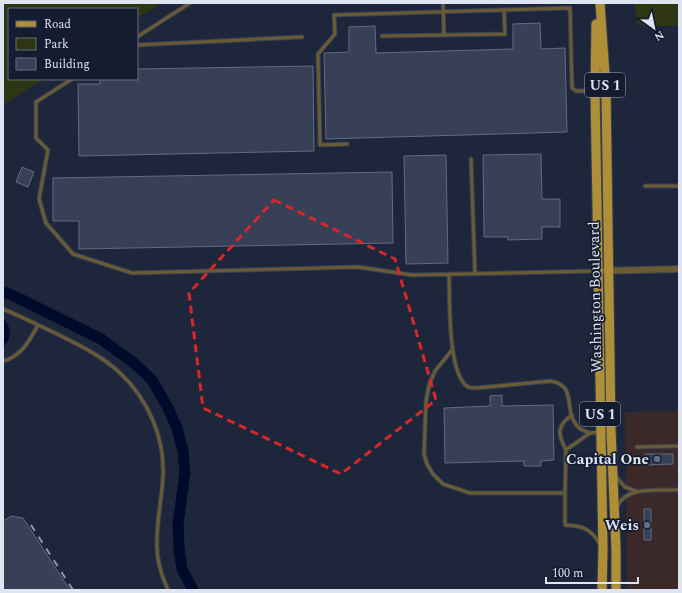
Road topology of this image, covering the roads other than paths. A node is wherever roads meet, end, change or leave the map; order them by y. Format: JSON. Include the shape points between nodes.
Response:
{"nodes":[{"id":1,"x":190,"y":3,"type":"edge"},
{"id":2,"x":443,"y":3,"type":"edge"},
{"id":3,"x":596,"y":3,"type":"edge"},
{"id":4,"x":600,"y":3,"type":"edge"},
{"id":5,"x":504,"y":10,"type":"junction"},
{"id":6,"x":443,"y":12,"type":"junction"},
{"id":7,"x":444,"y":35,"type":"junction"},
{"id":8,"x":138,"y":36,"type":"edge"},
{"id":9,"x":382,"y":36,"type":"dead end"},
{"id":10,"x":302,"y":37,"type":"dead end"},
{"id":11,"x":138,"y":45,"type":"edge"},
{"id":12,"x":70,"y":80,"type":"edge"},
{"id":13,"x":595,"y":91,"type":"junction"},
{"id":14,"x":347,"y":144,"type":"dead end"},
{"id":15,"x":471,"y":159,"type":"dead end"},
{"id":16,"x":645,"y":186,"type":"dead end"},
{"id":17,"x":679,"y":186,"type":"edge"},
{"id":18,"x":679,"y":269,"type":"edge"},
{"id":19,"x":609,"y":270,"type":"junction"},
{"id":20,"x":597,"y":271,"type":"junction"},
{"id":21,"x":475,"y":273,"type":"junction"},
{"id":22,"x":449,"y":274,"type":"junction"},
{"id":23,"x":3,"y":309,"type":"edge"},
{"id":24,"x":38,"y":325,"type":"junction"},
{"id":25,"x":452,"y":350,"type":"junction"},
{"id":26,"x":3,"y":361,"type":"edge"},
{"id":27,"x":572,"y":415,"type":"junction"},
{"id":28,"x":601,"y":431,"type":"junction"},
{"id":29,"x":590,"y":433,"type":"junction"},
{"id":30,"x":679,"y":446,"type":"edge"},
{"id":31,"x":637,"y":447,"type":"dead end"},
{"id":32,"x":566,"y":450,"type":"junction"},
{"id":33,"x":613,"y":472,"type":"junction"},
{"id":34,"x":679,"y":490,"type":"edge"},
{"id":35,"x":636,"y":492,"type":"junction"},
{"id":36,"x":565,"y":493,"type":"junction"},
{"id":37,"x":615,"y":512,"type":"junction"},
{"id":38,"x":603,"y":548,"type":"junction"},
{"id":39,"x":168,"y":590,"type":"edge"},
{"id":40,"x":602,"y":590,"type":"edge"},
{"id":41,"x":616,"y":590,"type":"edge"}],
"edges":[{"from":1,"to":8,"type":"lane"},
{"from":2,"to":6,"type":"lane"},
{"from":3,"to":13,"type":"main road","name":"Washington Boulevard","number":"US 1"},
{"from":4,"to":19,"type":"main road","name":"Washington Boulevard","number":"US 1","via":[[606,89]]},
{"from":5,"to":6,"type":"lane"},
{"from":5,"to":7,"type":"lane","via":[[505,34]]},
{"from":5,"to":13,"type":"lane","via":[[570,8],[572,88],[576,91]]},
{"from":6,"to":7,"type":"lane"},
{"from":6,"to":14,"type":"lane","via":[[334,15],[335,34],[318,54],[320,145]]},
{"from":7,"to":9,"type":"lane"},
{"from":10,"to":11,"type":"lane"},
{"from":12,"to":22,"type":"lane","via":[[36,102],[36,138],[48,150],[39,199],[46,223],[73,254],[132,273],[358,267],[412,275]]},
{"from":13,"to":20,"type":"main road","name":"Washington Boulevard","number":"US 1"},
{"from":15,"to":21,"type":"lane"},
{"from":16,"to":17,"type":"lane"},
{"from":18,"to":19,"type":"street"},
{"from":19,"to":20,"type":"street"},
{"from":19,"to":33,"type":"main road","name":"Washington Boulevard","number":"US 1"},
{"from":20,"to":21,"type":"lane"},
{"from":20,"to":28,"type":"main road","name":"Washington Boulevard","number":"US 1"},
{"from":21,"to":22,"type":"lane"},
{"from":22,"to":25,"type":"lane"},
{"from":23,"to":24,"type":"lane"},
{"from":24,"to":26,"type":"lane","via":[[20,352],[10,360]]},
{"from":24,"to":39,"type":"lane","via":[[87,350],[114,368],[132,385],[149,412],[162,452],[157,540],[161,570]]},
{"from":25,"to":27,"type":"lane","via":[[458,374],[469,387],[557,382],[567,392]]},
{"from":25,"to":36,"type":"lane","via":[[434,371],[426,402],[424,454],[433,474],[443,484],[470,493]]},
{"from":27,"to":29,"type":"lane","via":[[580,429]]},
{"from":27,"to":32,"type":"lane","via":[[560,426],[560,440]]},
{"from":28,"to":29,"type":"lane"},
{"from":28,"to":38,"type":"main road","name":"Washington Boulevard","number":"US 1"},
{"from":29,"to":32,"type":"lane"},
{"from":30,"to":31,"type":"lane"},
{"from":32,"to":36,"type":"lane"},
{"from":33,"to":35,"type":"lane","via":[[624,486]]},
{"from":33,"to":37,"type":"main road","name":"Washington Boulevard","number":"US 1"},
{"from":34,"to":35,"type":"lane"},
{"from":35,"to":37,"type":"lane","via":[[622,498]]},
{"from":36,"to":38,"type":"lane","via":[[565,525],[586,528]]},
{"from":37,"to":41,"type":"main road","name":"Washington Boulevard","number":"US 1"},
{"from":38,"to":40,"type":"main road","name":"Washington Boulevard","number":"US 1"}]}
